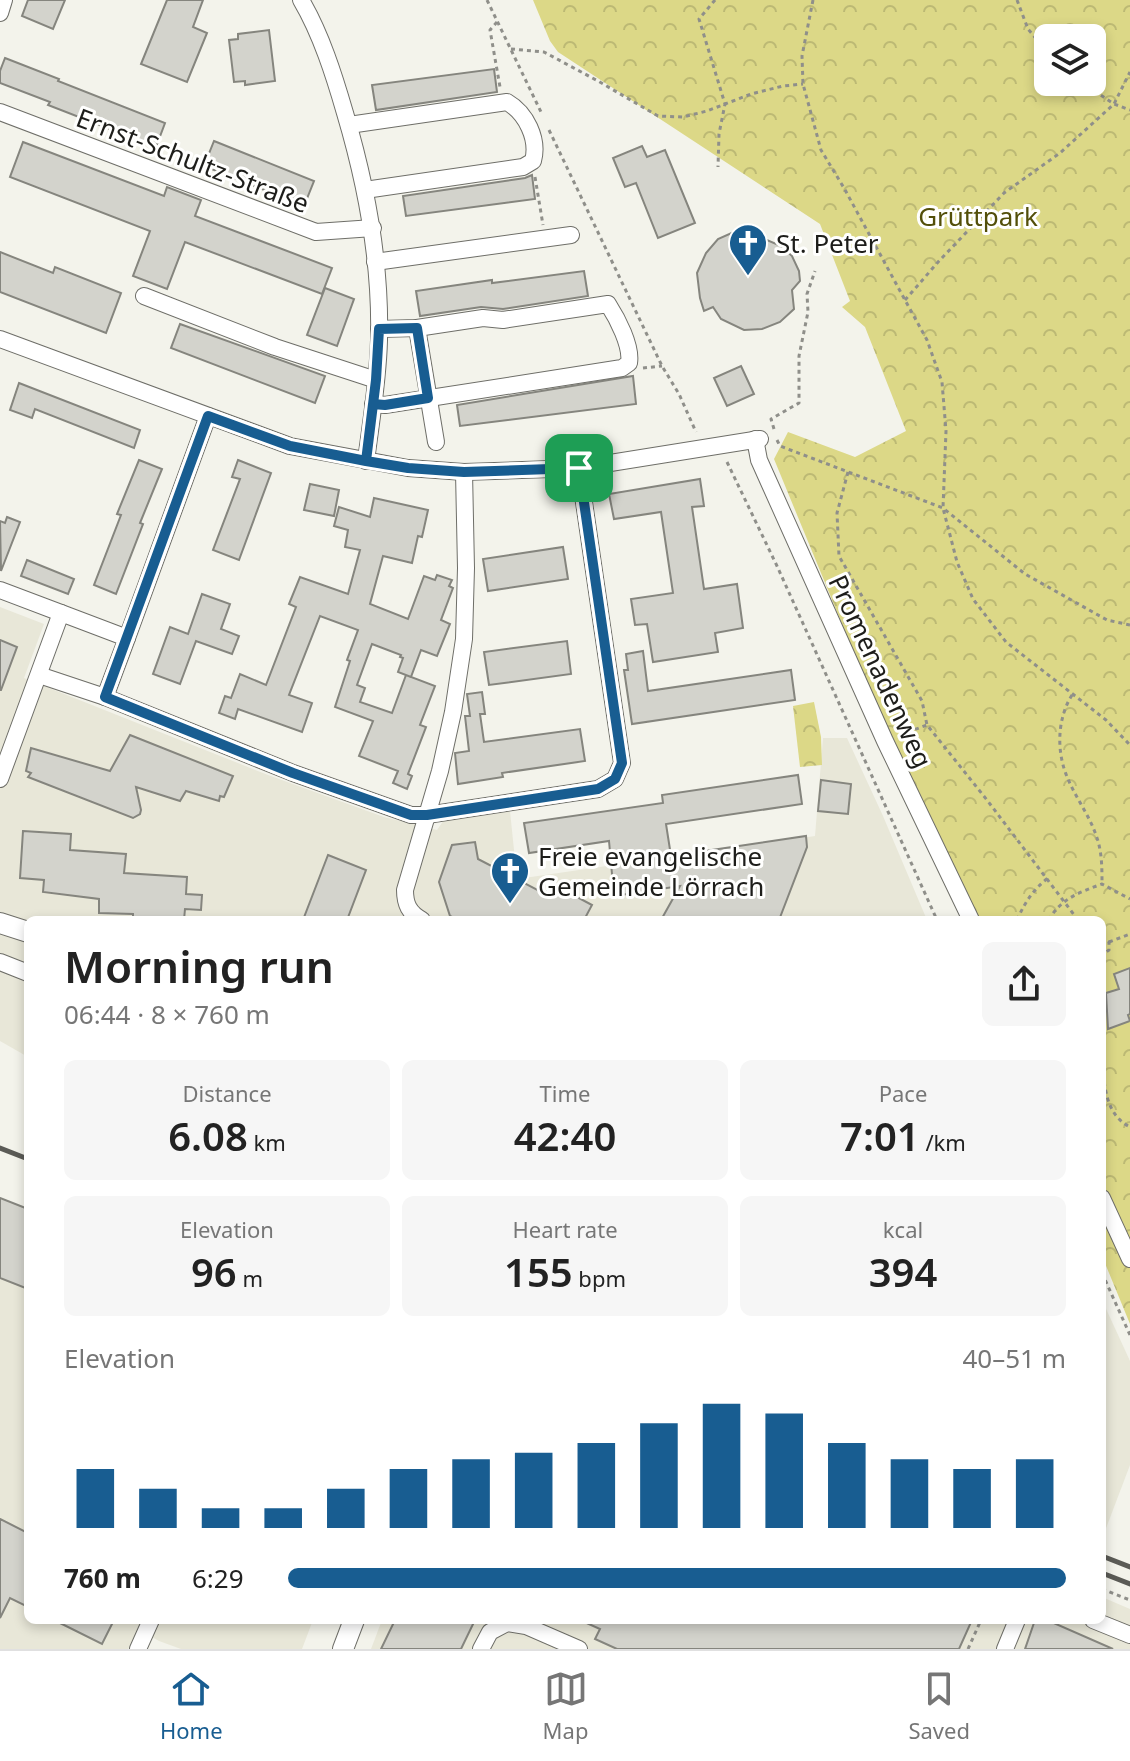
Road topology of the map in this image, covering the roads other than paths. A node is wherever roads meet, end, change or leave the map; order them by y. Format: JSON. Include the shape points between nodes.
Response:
{"nodes":[{"id":1,"x":4,"y":0,"type":"edge"},
{"id":2,"x":301,"y":0,"type":"edge"},
{"id":3,"x":0,"y":13,"type":"edge"},
{"id":4,"x":0,"y":112,"type":"edge"},
{"id":5,"x":349,"y":125,"type":"junction"},
{"id":6,"x":365,"y":190,"type":"junction"},
{"id":7,"x":373,"y":228,"type":"junction"},
{"id":8,"x":571,"y":235,"type":"dead end"},
{"id":9,"x":375,"y":262,"type":"junction"},
{"id":10,"x":144,"y":296,"type":"dead end"},
{"id":11,"x":417,"y":328,"type":"junction"},
{"id":12,"x":379,"y":329,"type":"junction"},
{"id":13,"x":0,"y":339,"type":"edge"},
{"id":14,"x":376,"y":380,"type":"junction"},
{"id":15,"x":428,"y":398,"type":"junction"},
{"id":16,"x":373,"y":404,"type":"junction"},
{"id":17,"x":208,"y":416,"type":"junction"},
{"id":18,"x":436,"y":442,"type":"dead end"},
{"id":19,"x":366,"y":461,"type":"junction"},
{"id":20,"x":579,"y":468,"type":"junction"},
{"id":21,"x":464,"y":472,"type":"junction"},
{"id":22,"x":0,"y":590,"type":"edge"},
{"id":23,"x":61,"y":613,"type":"junction"},
{"id":24,"x":127,"y":638,"type":"junction"},
{"id":25,"x":39,"y":675,"type":"junction"},
{"id":26,"x":105,"y":697,"type":"junction"},
{"id":27,"x":0,"y":779,"type":"edge"},
{"id":28,"x":427,"y":815,"type":"junction"},
{"id":29,"x":415,"y":916,"type":"edge"},
{"id":30,"x":969,"y":916,"type":"edge"},
{"id":31,"x":0,"y":923,"type":"edge"},
{"id":32,"x":24,"y":931,"type":"edge"},
{"id":33,"x":0,"y":962,"type":"edge"},
{"id":34,"x":24,"y":971,"type":"edge"},
{"id":35,"x":1106,"y":1207,"type":"edge"},
{"id":36,"x":1130,"y":1259,"type":"edge"},
{"id":37,"x":149,"y":1624,"type":"edge"},
{"id":38,"x":352,"y":1624,"type":"edge"},
{"id":39,"x":505,"y":1624,"type":"edge"},
{"id":40,"x":513,"y":1624,"type":"edge"},
{"id":41,"x":1015,"y":1624,"type":"edge"},
{"id":42,"x":1103,"y":1624,"type":"edge"},
{"id":43,"x":1130,"y":1635,"type":"edge"},
{"id":44,"x":138,"y":1649,"type":"edge"},
{"id":45,"x":343,"y":1649,"type":"edge"},
{"id":46,"x":481,"y":1649,"type":"edge"},
{"id":47,"x":579,"y":1649,"type":"edge"},
{"id":48,"x":1005,"y":1649,"type":"edge"}],
"edges":[{"from":1,"to":3,"type":"street"},
{"from":2,"to":5,"type":"street","via":[[336,79]]},
{"from":4,"to":7,"type":"street","name":"Ernst-Schultz-Straße","via":[[316,232]]},
{"from":5,"to":6,"type":"street"},
{"from":5,"to":6,"type":"street","via":[[507,102],[518,109],[533,135],[533,161],[523,167]]},
{"from":6,"to":7,"type":"street"},
{"from":7,"to":9,"type":"street"},
{"from":8,"to":9,"type":"street"},
{"from":9,"to":12,"type":"street"},
{"from":10,"to":14,"type":"street"},
{"from":11,"to":12,"type":"street"},
{"from":11,"to":15,"type":"street"},
{"from":11,"to":15,"type":"street","via":[[608,304],[631,354],[622,368]]},
{"from":12,"to":14,"type":"street"},
{"from":13,"to":17,"type":"street"},
{"from":14,"to":16,"type":"street"},
{"from":15,"to":16,"type":"street"},
{"from":15,"to":18,"type":"street"},
{"from":16,"to":19,"type":"street"},
{"from":17,"to":19,"type":"street","via":[[290,446]]},
{"from":17,"to":24,"type":"street"},
{"from":19,"to":21,"type":"street"},
{"from":20,"to":21,"type":"street"},
{"from":20,"to":28,"type":"street","via":[[622,763],[615,779],[598,789]]},
{"from":20,"to":30,"type":"street","name":"Promenadenweg","via":[[758,439],[759,460]]},
{"from":21,"to":28,"type":"street","via":[[464,639],[453,712]]},
{"from":22,"to":23,"type":"street"},
{"from":23,"to":24,"type":"street"},
{"from":23,"to":25,"type":"street"},
{"from":24,"to":26,"type":"street"},
{"from":25,"to":26,"type":"street"},
{"from":25,"to":27,"type":"street"},
{"from":26,"to":28,"type":"street","via":[[293,773],[411,815]]},
{"from":28,"to":29,"type":"street","via":[[405,890],[405,904]]},
{"from":31,"to":32,"type":"main road"},
{"from":33,"to":34,"type":"street"},
{"from":35,"to":36,"type":"street"},
{"from":37,"to":44,"type":"street"},
{"from":38,"to":45,"type":"main road"},
{"from":39,"to":46,"type":"street","via":[[490,1632]]},
{"from":40,"to":47,"type":"street"},
{"from":41,"to":48,"type":"street"},
{"from":42,"to":43,"type":"street"}]}
